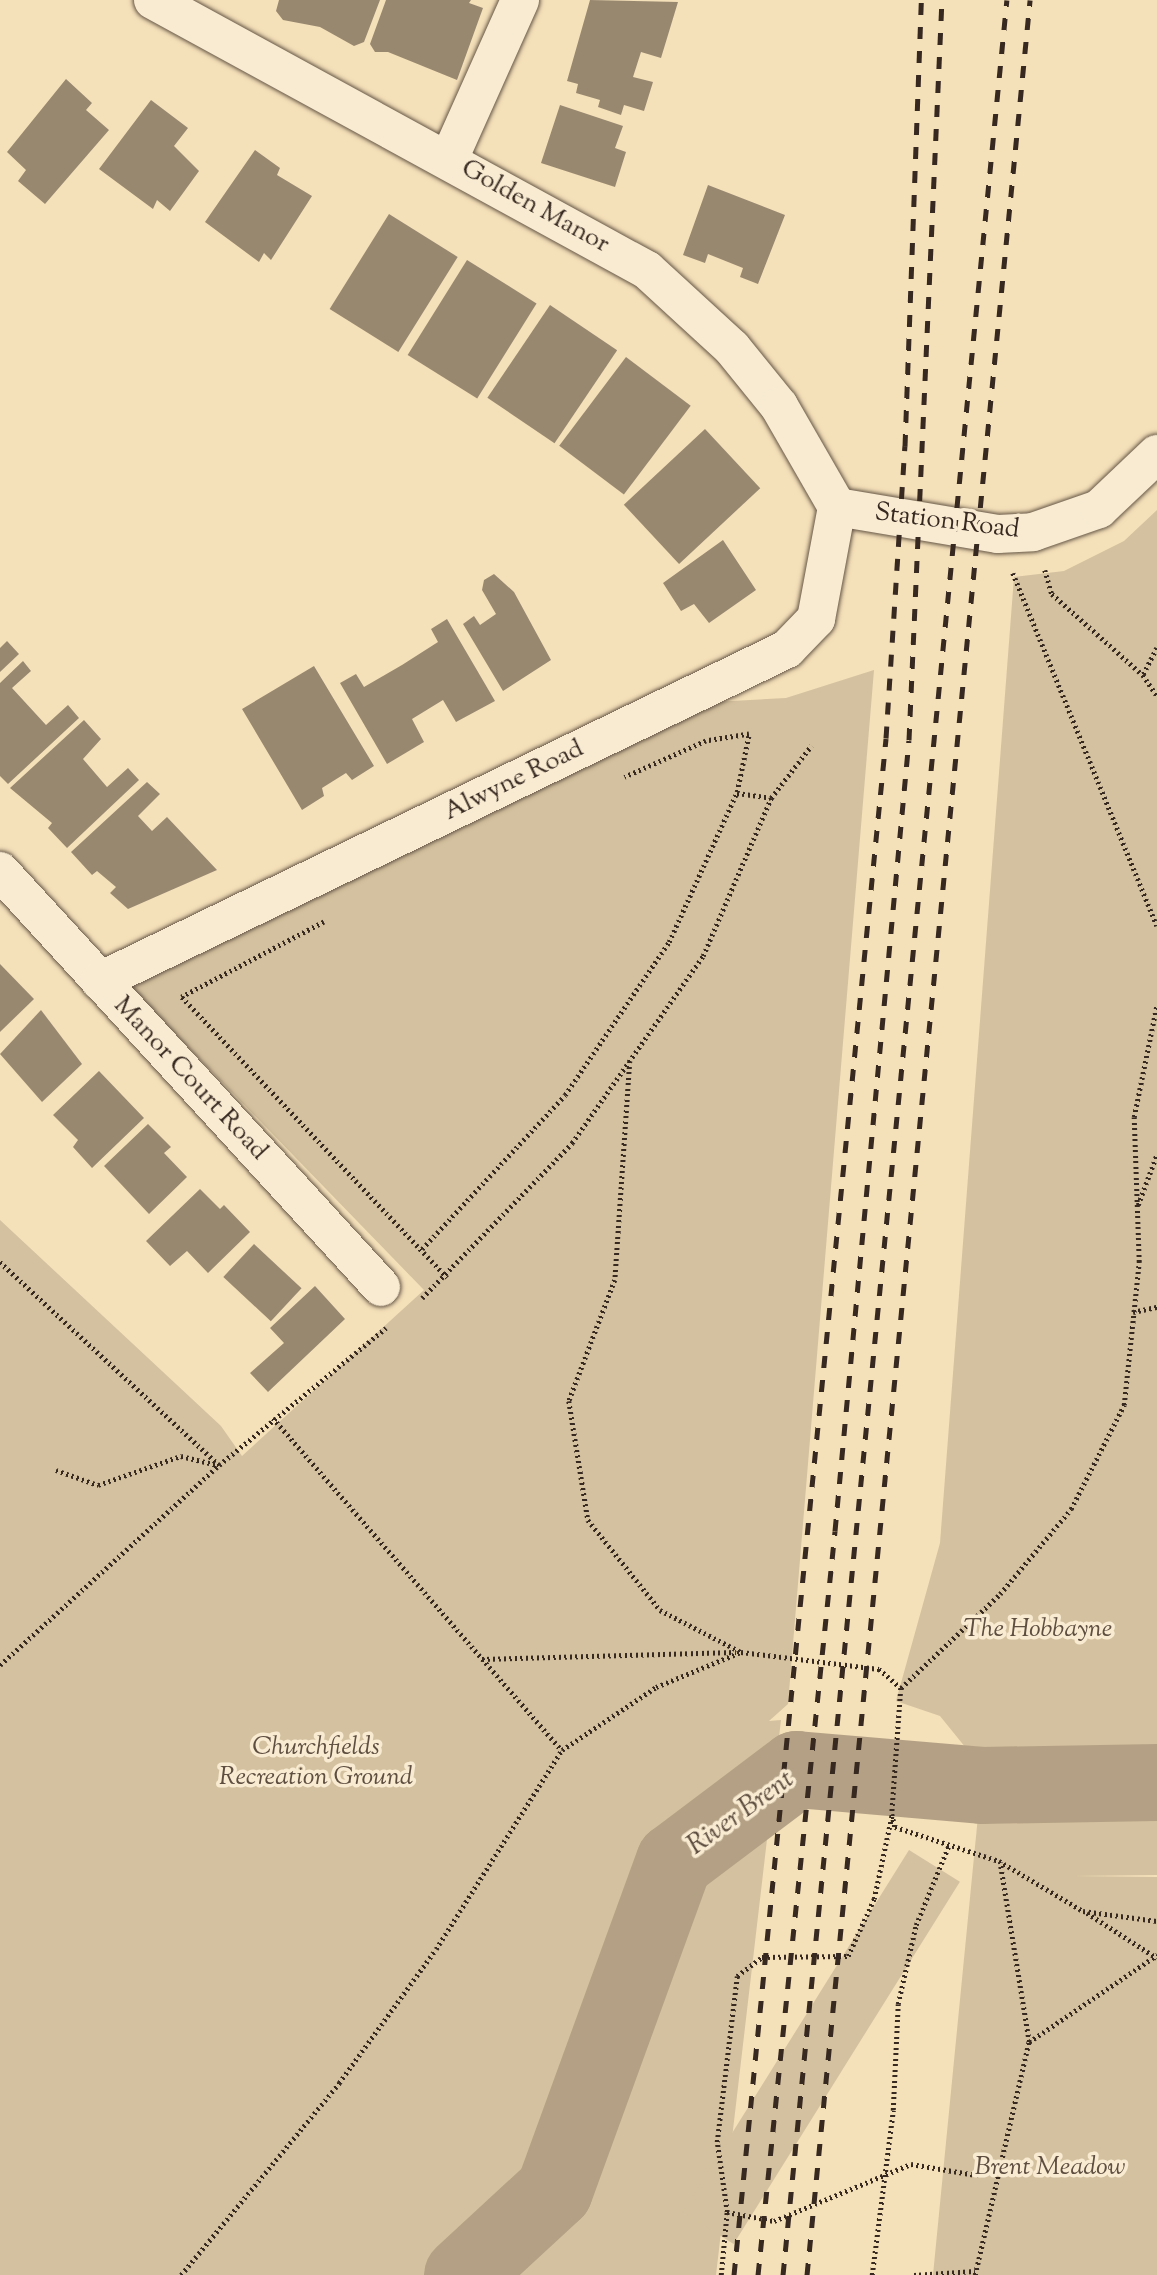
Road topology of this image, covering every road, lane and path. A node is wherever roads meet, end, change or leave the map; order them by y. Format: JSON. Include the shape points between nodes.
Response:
{"nodes":[{"id":1,"x":153,"y":0,"type":"edge"},
{"id":2,"x":520,"y":0,"type":"edge"},
{"id":3,"x":449,"y":159,"type":"junction"},
{"id":4,"x":1157,"y":454,"type":"edge"},
{"id":5,"x":837,"y":507,"type":"junction"},
{"id":6,"x":1024,"y":533,"type":"junction"},
{"id":7,"x":1157,"y":648,"type":"edge"},
{"id":8,"x":1143,"y":675,"type":"junction"},
{"id":9,"x":1157,"y":696,"type":"edge"},
{"id":10,"x":811,"y":746,"type":"dead end"},
{"id":11,"x":617,"y":780,"type":"dead end"},
{"id":12,"x":737,"y":792,"type":"junction"},
{"id":13,"x":771,"y":798,"type":"junction"},
{"id":14,"x":0,"y":871,"type":"edge"},
{"id":15,"x":330,"y":919,"type":"dead end"},
{"id":16,"x":1157,"y":926,"type":"edge"},
{"id":17,"x":100,"y":981,"type":"junction"},
{"id":18,"x":1157,"y":1004,"type":"edge"},
{"id":19,"x":630,"y":1060,"type":"junction"},
{"id":20,"x":1157,"y":1154,"type":"edge"},
{"id":21,"x":1137,"y":1209,"type":"junction"},
{"id":22,"x":422,"y":1249,"type":"junction"},
{"id":23,"x":0,"y":1262,"type":"edge"},
{"id":24,"x":447,"y":1277,"type":"junction"},
{"id":25,"x":397,"y":1297,"type":"joint"},
{"id":26,"x":1157,"y":1307,"type":"edge"},
{"id":27,"x":1133,"y":1312,"type":"junction"},
{"id":28,"x":393,"y":1323,"type":"dead end"},
{"id":29,"x":274,"y":1418,"type":"junction"},
{"id":30,"x":219,"y":1465,"type":"junction"},
{"id":31,"x":56,"y":1470,"type":"dead end"},
{"id":32,"x":741,"y":1652,"type":"junction"},
{"id":33,"x":482,"y":1659,"type":"junction"},
{"id":34,"x":0,"y":1665,"type":"edge"},
{"id":35,"x":901,"y":1688,"type":"junction"},
{"id":36,"x":562,"y":1750,"type":"junction"},
{"id":37,"x":892,"y":1814,"type":"junction"},
{"id":38,"x":949,"y":1845,"type":"junction"},
{"id":39,"x":999,"y":1861,"type":"junction"},
{"id":40,"x":1083,"y":1911,"type":"junction"},
{"id":41,"x":1157,"y":1921,"type":"edge"},
{"id":42,"x":1156,"y":1957,"type":"edge"},
{"id":43,"x":1028,"y":2042,"type":"junction"},
{"id":44,"x":1001,"y":2162,"type":"junction"},
{"id":45,"x":882,"y":2176,"type":"junction"},
{"id":46,"x":727,"y":2212,"type":"junction"},
{"id":47,"x":975,"y":2273,"type":"edge"},
{"id":48,"x":181,"y":2275,"type":"edge"},
{"id":49,"x":721,"y":2275,"type":"edge"},
{"id":50,"x":872,"y":2275,"type":"edge"},
{"id":51,"x":914,"y":2275,"type":"edge"}],
"edges":[{"from":1,"to":3,"type":"street","name":"Golden Manor","via":[[217,39]]},
{"from":2,"to":3,"type":"street"},
{"from":3,"to":5,"type":"street","name":"Golden Manor","via":[[647,270],[732,348],[779,406]]},
{"from":4,"to":6,"type":"street","name":"Station Road","via":[[1099,509]]},
{"from":5,"to":6,"type":"street","name":"Station Road"},
{"from":5,"to":17,"type":"street","name":"Alwyne Road","via":[[816,619],[787,649]]},
{"from":6,"to":8,"type":"path","via":[[1052,594]]},
{"from":6,"to":16,"type":"path","via":[[1012,569]]},
{"from":7,"to":8,"type":"path"},
{"from":8,"to":9,"type":"path"},
{"from":10,"to":13,"type":"path"},
{"from":11,"to":12,"type":"path","via":[[706,741],[749,734]]},
{"from":12,"to":13,"type":"path"},
{"from":12,"to":22,"type":"path","via":[[669,942],[565,1096]]},
{"from":13,"to":19,"type":"path","via":[[702,956]]},
{"from":14,"to":17,"type":"street","name":"Manor Court Road"},
{"from":15,"to":22,"type":"path","via":[[182,997]]},
{"from":17,"to":25,"type":"street","name":"Manor Court Road"},
{"from":18,"to":21,"type":"path","via":[[1134,1117]]},
{"from":19,"to":24,"type":"path","via":[[572,1143]]},
{"from":19,"to":32,"type":"path","via":[[615,1280],[569,1401],[588,1520],[660,1610]]},
{"from":20,"to":21,"type":"path"},
{"from":21,"to":27,"type":"path","via":[[1139,1262]]},
{"from":22,"to":24,"type":"path"},
{"from":23,"to":30,"type":"path"},
{"from":24,"to":25,"type":"path"},
{"from":26,"to":27,"type":"path"},
{"from":27,"to":35,"type":"path","via":[[1124,1405],[1071,1509],[1000,1594]]},
{"from":28,"to":29,"type":"path"},
{"from":29,"to":30,"type":"path"},
{"from":29,"to":33,"type":"path"},
{"from":30,"to":31,"type":"path","via":[[181,1456],[98,1485]]},
{"from":30,"to":34,"type":"path"},
{"from":32,"to":33,"type":"path"},
{"from":32,"to":35,"type":"path","via":[[879,1669]]},
{"from":32,"to":36,"type":"path","via":[[656,1687]]},
{"from":33,"to":36,"type":"path"},
{"from":35,"to":37,"type":"path"},
{"from":36,"to":48,"type":"path","via":[[436,1949],[339,2083]]},
{"from":37,"to":38,"type":"path","via":[[895,1828]]},
{"from":37,"to":46,"type":"path","via":[[874,1899],[848,1956],[762,1957],[737,1976],[717,2142]]},
{"from":38,"to":39,"type":"path"},
{"from":38,"to":45,"type":"path","via":[[916,1925],[898,2004],[893,2110]]},
{"from":39,"to":40,"type":"path"},
{"from":39,"to":43,"type":"path"},
{"from":40,"to":41,"type":"path"},
{"from":40,"to":42,"type":"path"},
{"from":42,"to":43,"type":"path"},
{"from":43,"to":44,"type":"path"},
{"from":44,"to":45,"type":"path","via":[[976,2175],[911,2164]]},
{"from":44,"to":47,"type":"path"},
{"from":45,"to":46,"type":"path","via":[[774,2221]]},
{"from":45,"to":50,"type":"path"},
{"from":46,"to":49,"type":"path"},
{"from":47,"to":51,"type":"path"}]}
